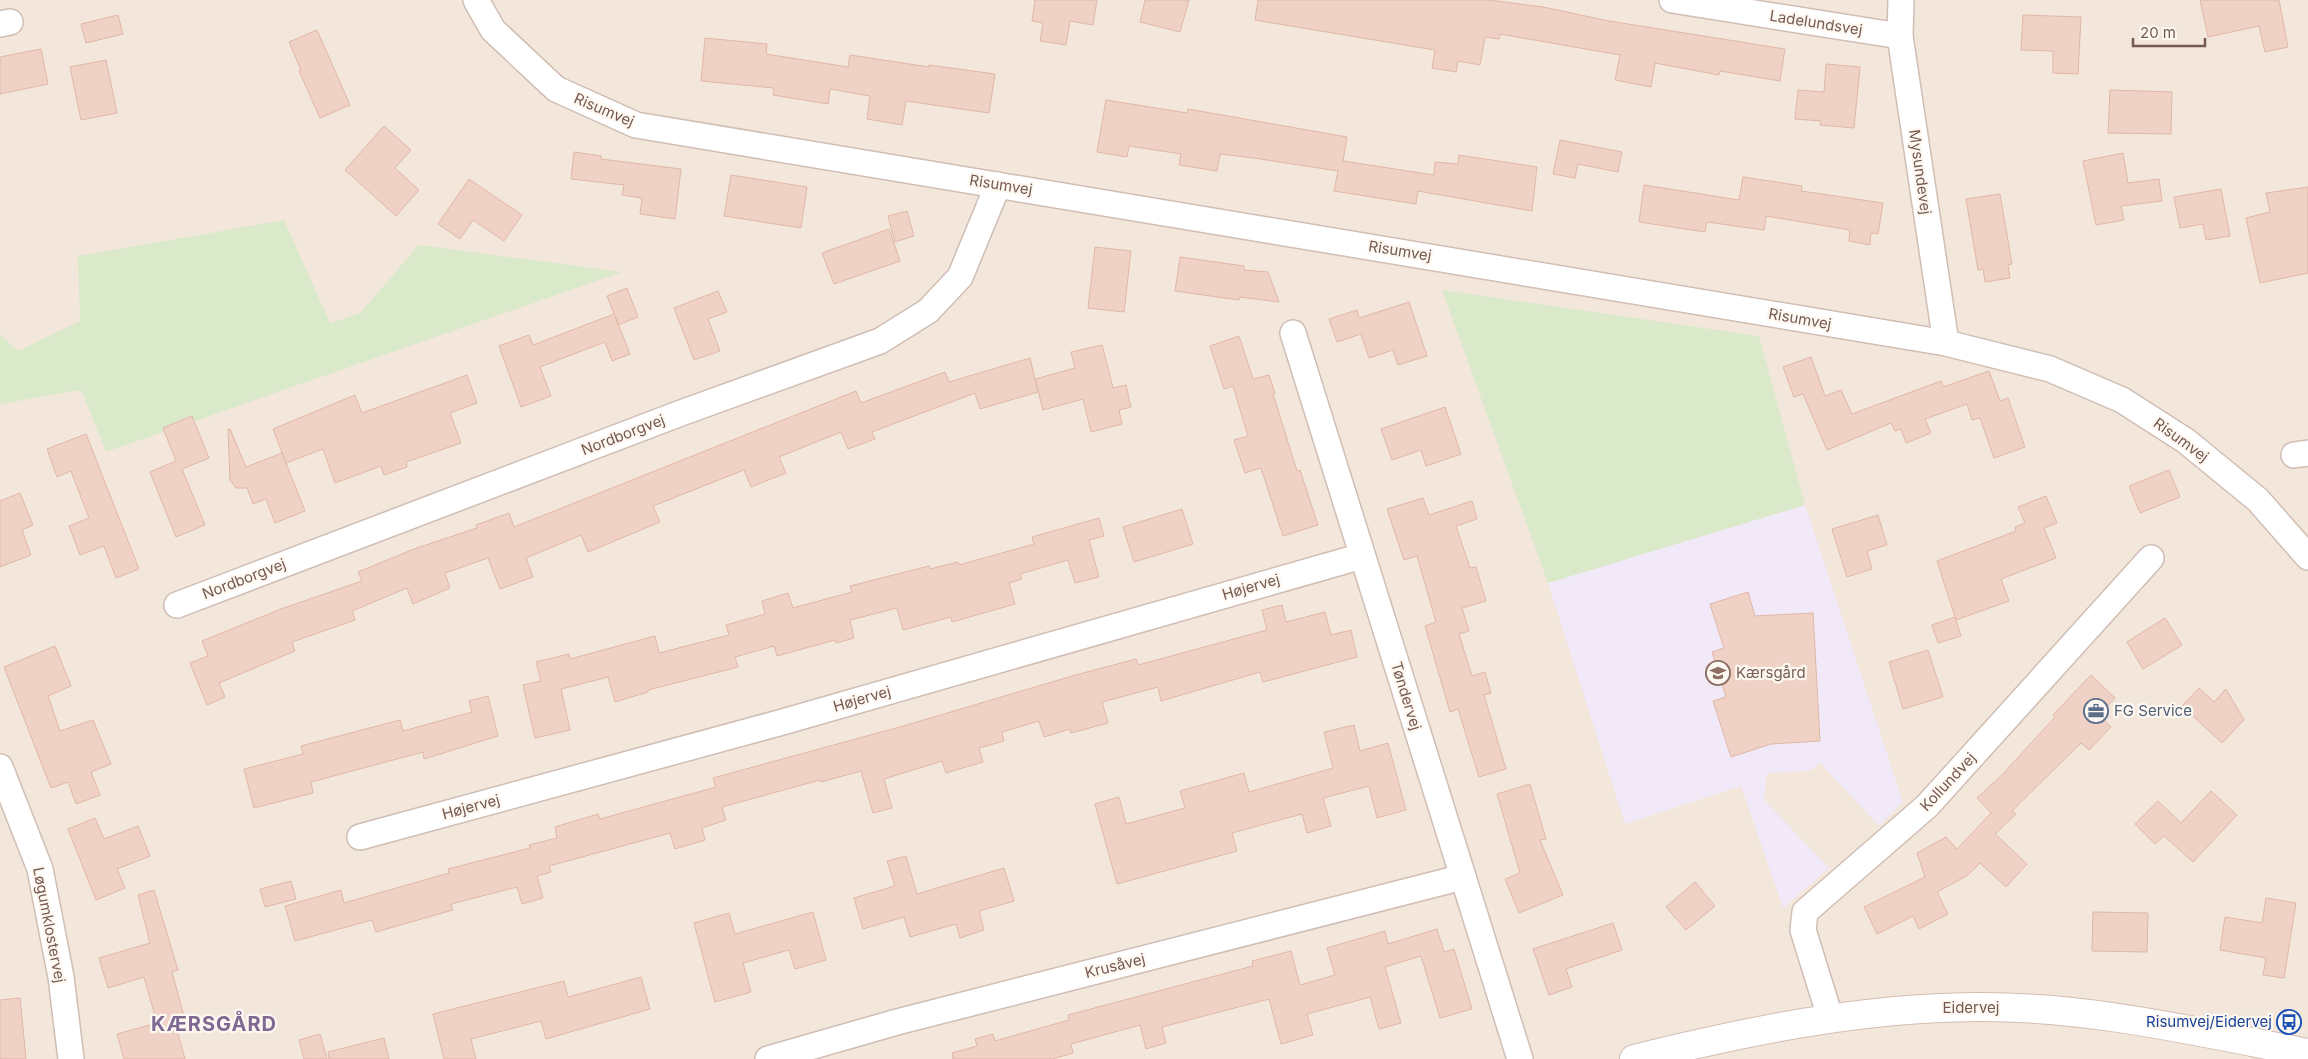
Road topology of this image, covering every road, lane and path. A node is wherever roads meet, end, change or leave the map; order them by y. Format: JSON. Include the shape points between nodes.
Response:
{"nodes":[{"id":1,"x":476,"y":0,"type":"edge"},
{"id":2,"x":1672,"y":0,"type":"edge"},
{"id":3,"x":1902,"y":0,"type":"edge"},
{"id":4,"x":1732,"y":5,"type":"edge"},
{"id":5,"x":1900,"y":36,"type":"junction"},
{"id":6,"x":998,"y":185,"type":"junction"},
{"id":7,"x":1293,"y":334,"type":"dead end"},
{"id":8,"x":1946,"y":343,"type":"junction"},
{"id":9,"x":1362,"y":556,"type":"junction"},
{"id":10,"x":2308,"y":557,"type":"edge"},
{"id":11,"x":2151,"y":558,"type":"dead end"},
{"id":12,"x":177,"y":605,"type":"dead end"},
{"id":13,"x":0,"y":767,"type":"edge"},
{"id":14,"x":360,"y":837,"type":"dead end"},
{"id":15,"x":1463,"y":877,"type":"junction"},
{"id":16,"x":1830,"y":1017,"type":"junction"},
{"id":17,"x":2308,"y":1053,"type":"edge"},
{"id":18,"x":71,"y":1059,"type":"edge"},
{"id":19,"x":768,"y":1059,"type":"edge"},
{"id":20,"x":1520,"y":1059,"type":"edge"},
{"id":21,"x":1634,"y":1059,"type":"edge"}],
"edges":[{"from":1,"to":6,"type":"street","name":"Risumvej","via":[[493,30],[556,89],[636,125]]},
{"from":2,"to":4,"type":"street","name":"Ladelundsvej"},
{"from":3,"to":5,"type":"street","name":"Mysundevej"},
{"from":4,"to":5,"type":"street","name":"Ladelundsvej"},
{"from":5,"to":8,"type":"street","name":"Mysundevej"},
{"from":6,"to":8,"type":"street","name":"Risumvej"},
{"from":6,"to":12,"type":"street","name":"Nordborgvej","via":[[960,277],[928,311],[880,341],[681,413]]},
{"from":7,"to":9,"type":"street","name":"Tøndervej"},
{"from":8,"to":10,"type":"street","name":"Risumvej","via":[[2050,369],[2122,400],[2186,440],[2258,500]]},
{"from":9,"to":14,"type":"street","name":"Højervej","via":[[798,717]]},
{"from":9,"to":15,"type":"street","name":"Tøndervej"},
{"from":11,"to":16,"type":"street","name":"Kollundvej","via":[[1927,806],[1805,912],[1803,930]]},
{"from":13,"to":18,"type":"street","name":"Løgumklostervej","via":[[40,869],[61,977]]},
{"from":15,"to":19,"type":"street","name":"Krusåvej","via":[[897,1022]]},
{"from":15,"to":20,"type":"street","name":"Tøndervej"},
{"from":16,"to":17,"type":"street","name":"Eidervej","via":[[1929,1008],[2045,1010],[2135,1020]]},
{"from":16,"to":21,"type":"street","name":"Eidervej"}]}
